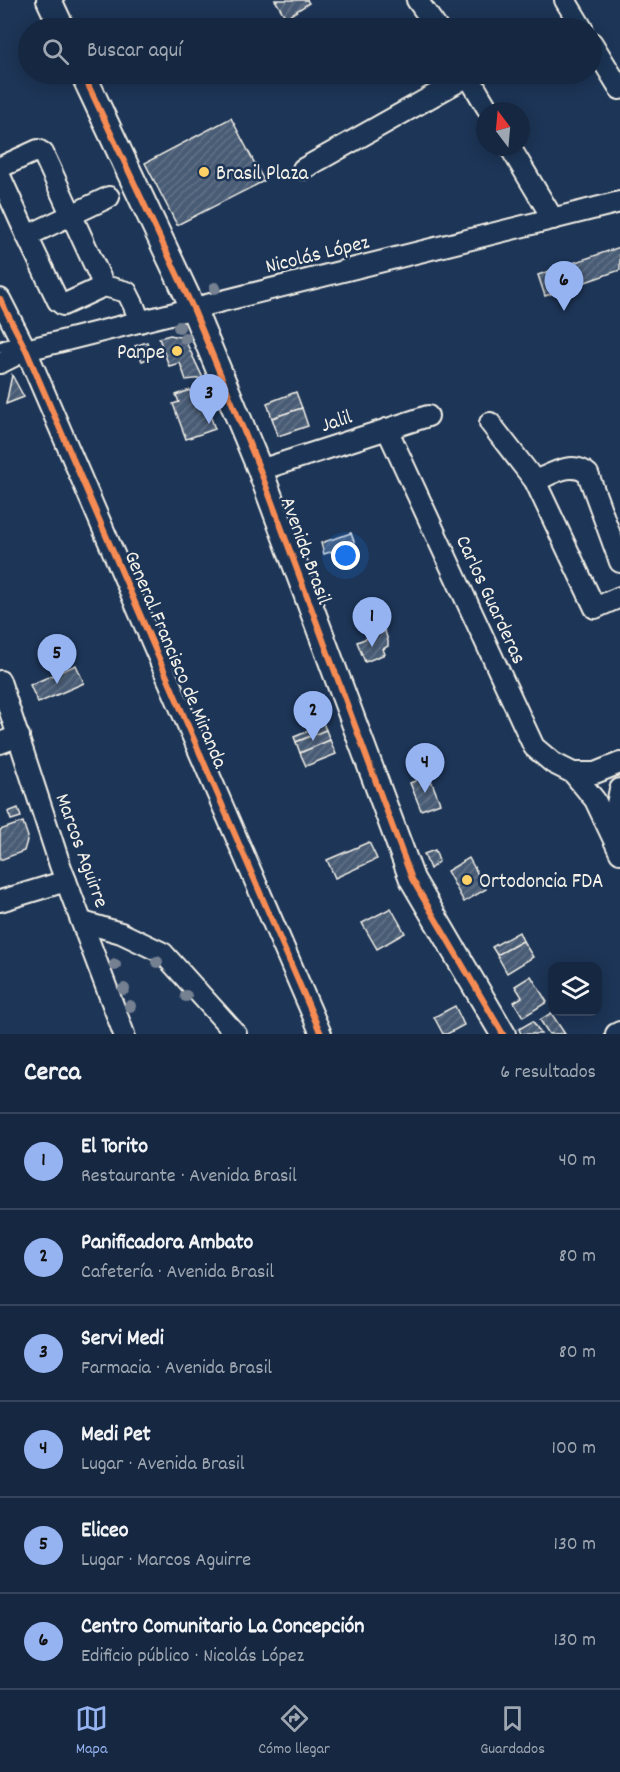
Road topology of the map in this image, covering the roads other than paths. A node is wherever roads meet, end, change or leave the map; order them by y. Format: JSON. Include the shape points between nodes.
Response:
{"nodes":[{"id":1,"x":49,"y":0,"type":"edge"},
{"id":2,"x":417,"y":0,"type":"edge"},
{"id":3,"x":565,"y":0,"type":"edge"},
{"id":4,"x":57,"y":18,"type":"edge"},
{"id":5,"x":429,"y":18,"type":"edge"},
{"id":6,"x":576,"y":18,"type":"edge"},
{"id":7,"x":602,"y":60,"type":"edge"},
{"id":8,"x":88,"y":84,"type":"edge"},
{"id":9,"x":451,"y":84,"type":"edge"},
{"id":10,"x":472,"y":84,"type":"edge"},
{"id":11,"x":620,"y":89,"type":"edge"},
{"id":12,"x":484,"y":102,"type":"edge"},
{"id":13,"x":515,"y":156,"type":"edge"},
{"id":14,"x":303,"y":169,"type":"dead end"},
{"id":15,"x":0,"y":170,"type":"edge"},
{"id":16,"x":0,"y":176,"type":"edge"},
{"id":17,"x":109,"y":197,"type":"dead end"},
{"id":18,"x":620,"y":202,"type":"edge"},
{"id":19,"x":71,"y":215,"type":"junction"},
{"id":20,"x":553,"y":219,"type":"junction"},
{"id":21,"x":27,"y":236,"type":"junction"},
{"id":22,"x":104,"y":286,"type":"junction"},
{"id":23,"x":0,"y":299,"type":"edge"},
{"id":24,"x":193,"y":308,"type":"junction"},
{"id":25,"x":140,"y":322,"type":"junction"},
{"id":26,"x":23,"y":345,"type":"junction"},
{"id":27,"x":0,"y":347,"type":"edge"},
{"id":28,"x":0,"y":363,"type":"edge"},
{"id":29,"x":428,"y":416,"type":"dead end"},
{"id":30,"x":490,"y":423,"type":"dead end"},
{"id":31,"x":387,"y":429,"type":"junction"},
{"id":32,"x":260,"y":470,"type":"junction"},
{"id":33,"x":536,"y":481,"type":"junction"},
{"id":34,"x":620,"y":562,"type":"edge"},
{"id":35,"x":620,"y":597,"type":"edge"},
{"id":36,"x":0,"y":681,"type":"edge"},
{"id":37,"x":6,"y":719,"type":"edge"},
{"id":38,"x":19,"y":736,"type":"junction"},
{"id":39,"x":0,"y":743,"type":"edge"},
{"id":40,"x":620,"y":763,"type":"edge"},
{"id":41,"x":573,"y":773,"type":"junction"},
{"id":42,"x":620,"y":789,"type":"edge"},
{"id":43,"x":620,"y":853,"type":"edge"},
{"id":44,"x":66,"y":881,"type":"junction"},
{"id":45,"x":0,"y":901,"type":"edge"},
{"id":46,"x":83,"y":922,"type":"junction"},
{"id":47,"x":124,"y":1034,"type":"edge"},
{"id":48,"x":236,"y":1034,"type":"edge"},
{"id":49,"x":321,"y":1034,"type":"edge"},
{"id":50,"x":503,"y":1034,"type":"edge"}],
"edges":[{"from":1,"to":4,"type":"street"},
{"from":2,"to":5,"type":"street"},
{"from":3,"to":6,"type":"street"},
{"from":7,"to":11,"type":"street"},
{"from":8,"to":24,"type":"street","name":"Avenida Brasil"},
{"from":9,"to":14,"type":"street"},
{"from":10,"to":12,"type":"street"},
{"from":13,"to":20,"type":"street"},
{"from":15,"to":19,"type":"street","via":[[41,151]]},
{"from":16,"to":21,"type":"street"},
{"from":17,"to":19,"type":"street"},
{"from":18,"to":20,"type":"street","name":"Nicolás López"},
{"from":19,"to":21,"type":"street"},
{"from":19,"to":22,"type":"street"},
{"from":20,"to":24,"type":"street","name":"Nicolás López"},
{"from":21,"to":22,"type":"street","via":[[63,305]]},
{"from":22,"to":25,"type":"street","via":[[127,292]]},
{"from":23,"to":26,"type":"street","name":"General Francisco de Miranda"},
{"from":24,"to":25,"type":"street","name":"Nicolás López"},
{"from":24,"to":32,"type":"street","name":"Avenida Brasil"},
{"from":25,"to":26,"type":"street","name":"Nicolás López"},
{"from":26,"to":27,"type":"lane"},
{"from":26,"to":28,"type":"street"},
{"from":26,"to":49,"type":"street","name":"General Francisco de Miranda"},
{"from":29,"to":31,"type":"street","name":"Jalil"},
{"from":30,"to":33,"type":"street"},
{"from":31,"to":32,"type":"street","name":"Jalil"},
{"from":31,"to":41,"type":"street","name":"Carlos Guarderas","via":[[534,747]]},
{"from":32,"to":50,"type":"street","name":"Avenida Brasil","via":[[412,879]]},
{"from":33,"to":34,"type":"street","via":[[569,467],[588,474]]},
{"from":33,"to":35,"type":"street","via":[[595,608]]},
{"from":36,"to":37,"type":"street","name":"Marcos Aguirre"},
{"from":37,"to":38,"type":"street","name":"Marcos Aguirre"},
{"from":38,"to":39,"type":"street"},
{"from":38,"to":44,"type":"street","name":"Marcos Aguirre"},
{"from":40,"to":41,"type":"street","via":[[595,773]]},
{"from":41,"to":43,"type":"street","name":"Carlos Guarderas","via":[[595,800]]},
{"from":42,"to":43,"type":"street","via":[[613,824]]},
{"from":44,"to":45,"type":"street"},
{"from":44,"to":46,"type":"street","name":"Marcos Aguirre"},
{"from":46,"to":47,"type":"street","name":"Marcos Aguirre"},
{"from":46,"to":48,"type":"street","via":[[122,933],[163,953]]}]}
